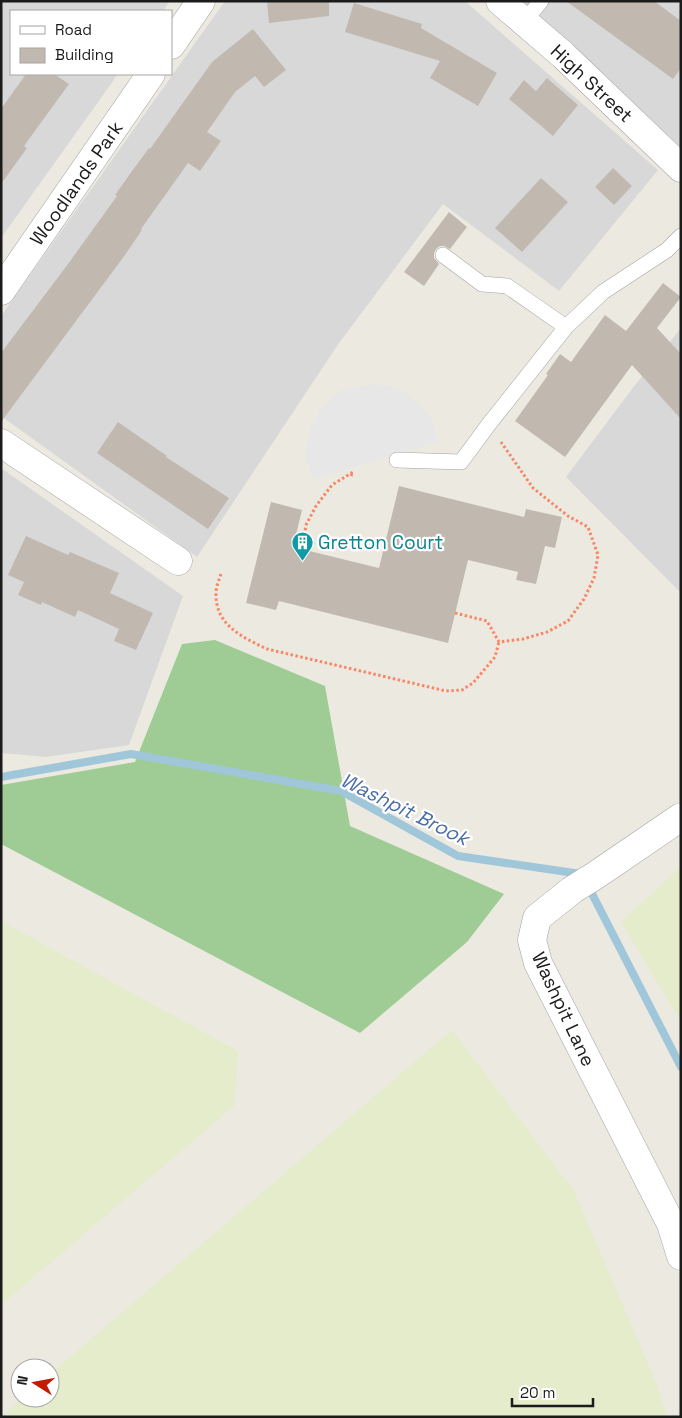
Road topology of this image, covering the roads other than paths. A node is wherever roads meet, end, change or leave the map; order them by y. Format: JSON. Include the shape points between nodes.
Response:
{"nodes":[{"id":1,"x":202,"y":1,"type":"edge"},
{"id":2,"x":500,"y":1,"type":"edge"},
{"id":3,"x":542,"y":1,"type":"edge"},
{"id":4,"x":524,"y":22,"type":"junction"},
{"id":5,"x":172,"y":44,"type":"edge"},
{"id":6,"x":150,"y":75,"type":"edge"},
{"id":7,"x":681,"y":168,"type":"edge"},
{"id":8,"x":681,"y":236,"type":"edge"},
{"id":9,"x":443,"y":254,"type":"dead end"},
{"id":10,"x":1,"y":291,"type":"edge"},
{"id":11,"x":566,"y":327,"type":"junction"},
{"id":12,"x":1,"y":443,"type":"edge"},
{"id":13,"x":397,"y":460,"type":"dead end"},
{"id":14,"x":178,"y":561,"type":"dead end"},
{"id":15,"x":681,"y":817,"type":"edge"},
{"id":16,"x":681,"y":1256,"type":"edge"}],
"edges":[{"from":1,"to":5,"type":"street"},
{"from":2,"to":4,"type":"street","name":"High Street"},
{"from":3,"to":4,"type":"lane"},
{"from":4,"to":7,"type":"street","name":"High Street"},
{"from":6,"to":10,"type":"street","name":"Woodlands Park"},
{"from":8,"to":11,"type":"lane","via":[[668,250],[603,292]]},
{"from":9,"to":11,"type":"lane","via":[[482,284],[507,286]]},
{"from":11,"to":13,"type":"lane","via":[[462,462]]},
{"from":12,"to":14,"type":"street"},
{"from":15,"to":16,"type":"street","name":"Washpit Lane","via":[[572,890],[537,918],[532,940],[538,962],[671,1224]]}]}
